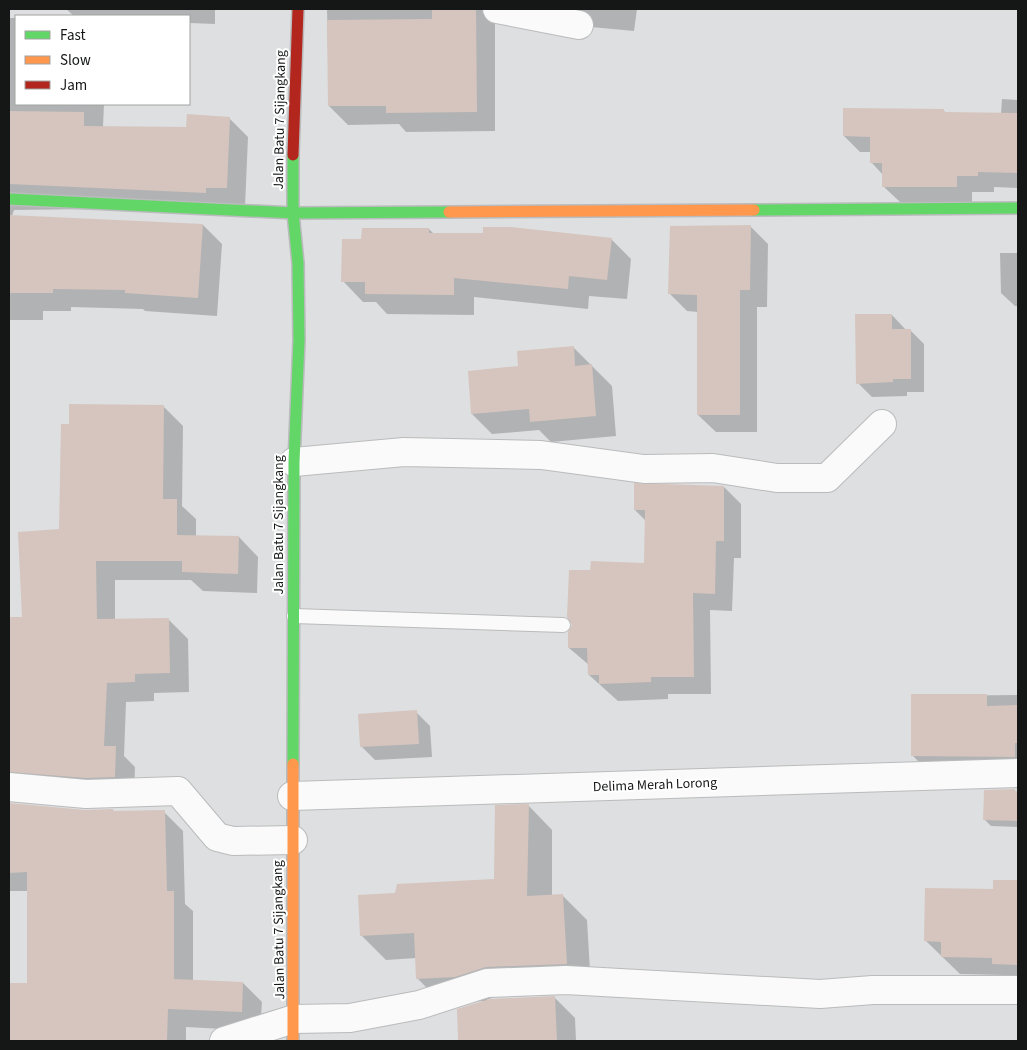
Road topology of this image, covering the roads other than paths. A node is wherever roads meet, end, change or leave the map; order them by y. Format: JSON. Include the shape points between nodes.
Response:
{"nodes":[{"id":1,"x":298,"y":9,"type":"edge"},
{"id":2,"x":497,"y":9,"type":"edge"},
{"id":3,"x":579,"y":25,"type":"dead end"},
{"id":4,"x":9,"y":199,"type":"edge"},
{"id":5,"x":1018,"y":208,"type":"edge"},
{"id":6,"x":293,"y":214,"type":"junction"},
{"id":7,"x":882,"y":424,"type":"dead end"},
{"id":8,"x":294,"y":462,"type":"junction"},
{"id":9,"x":294,"y":616,"type":"junction"},
{"id":10,"x":563,"y":626,"type":"dead end"},
{"id":11,"x":1018,"y":773,"type":"edge"},
{"id":12,"x":9,"y":787,"type":"edge"},
{"id":13,"x":292,"y":796,"type":"junction"},
{"id":14,"x":293,"y":840,"type":"junction"},
{"id":15,"x":1018,"y":990,"type":"edge"},
{"id":16,"x":294,"y":1030,"type":"edge"},
{"id":17,"x":224,"y":1041,"type":"edge"}],
"edges":[{"from":1,"to":6,"type":"street","name":"Jalan Batu 7 Sijangkang"},
{"from":2,"to":3,"type":"street"},
{"from":4,"to":6,"type":"street"},
{"from":5,"to":6,"type":"street"},
{"from":6,"to":8,"type":"street","name":"Jalan Batu 7 Sijangkang","via":[[298,264],[299,340]]},
{"from":7,"to":8,"type":"street","via":[[827,478],[777,478],[713,468],[644,469],[542,455],[404,452]]},
{"from":8,"to":9,"type":"street","name":"Jalan Batu 7 Sijangkang"},
{"from":9,"to":10,"type":"lane"},
{"from":9,"to":13,"type":"street","name":"Jalan Batu 7 Sijangkang"},
{"from":11,"to":13,"type":"street","name":"Delima Merah Lorong"},
{"from":12,"to":14,"type":"street","via":[[86,794],[178,791],[217,837],[233,841]]},
{"from":13,"to":14,"type":"street","name":"Jalan Batu 7 Sijangkang"},
{"from":14,"to":16,"type":"street","name":"Jalan Batu 7 Sijangkang"},
{"from":15,"to":16,"type":"street","via":[[873,990],[820,994],[566,980],[487,983],[419,1005]]},
{"from":16,"to":17,"type":"street"}]}
